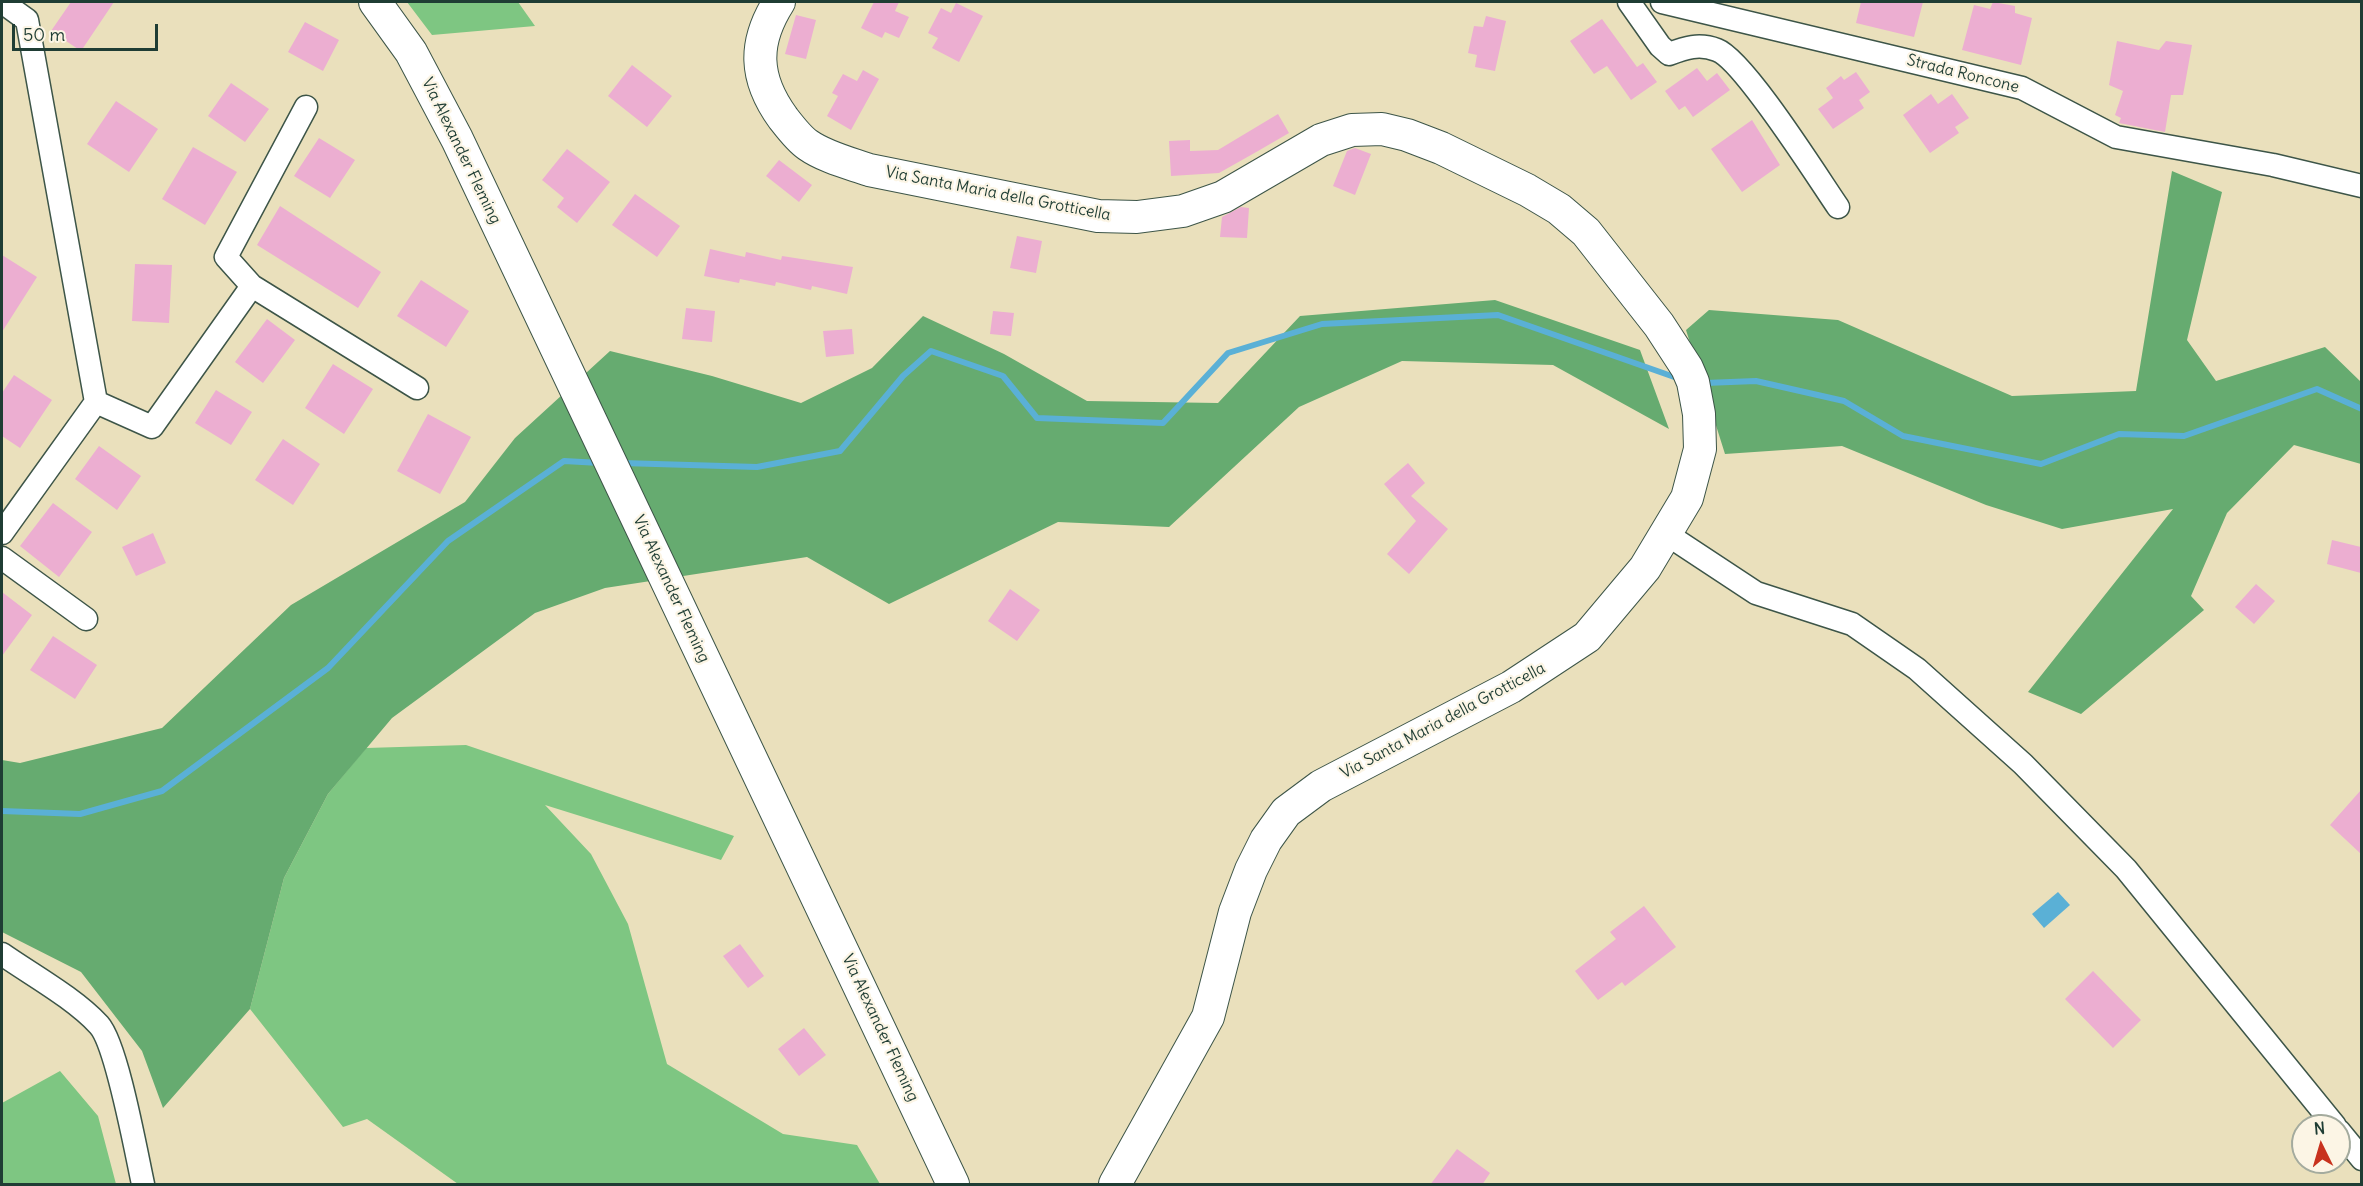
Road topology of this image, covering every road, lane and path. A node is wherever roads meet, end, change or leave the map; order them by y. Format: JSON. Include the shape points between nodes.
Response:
{"nodes":[{"id":1,"x":2,"y":2,"type":"edge"},
{"id":2,"x":375,"y":2,"type":"edge"},
{"id":3,"x":779,"y":2,"type":"edge"},
{"id":4,"x":1629,"y":2,"type":"edge"},
{"id":5,"x":1662,"y":2,"type":"edge"},
{"id":6,"x":306,"y":107,"type":"dead end"},
{"id":7,"x":2361,"y":186,"type":"edge"},
{"id":8,"x":1838,"y":207,"type":"dead end"},
{"id":9,"x":252,"y":286,"type":"junction"},
{"id":10,"x":417,"y":388,"type":"dead end"},
{"id":11,"x":96,"y":402,"type":"junction"},
{"id":12,"x":2,"y":533,"type":"edge"},
{"id":13,"x":1665,"y":533,"type":"junction"},
{"id":14,"x":2,"y":558,"type":"edge"},
{"id":15,"x":86,"y":619,"type":"dead end"},
{"id":16,"x":2,"y":954,"type":"edge"},
{"id":17,"x":2325,"y":1114,"type":"edge"},
{"id":18,"x":2351,"y":1146,"type":"edge"},
{"id":19,"x":2361,"y":1159,"type":"edge"},
{"id":20,"x":947,"y":1171,"type":"edge"},
{"id":21,"x":143,"y":1185,"type":"edge"},
{"id":22,"x":961,"y":1185,"type":"edge"},
{"id":23,"x":1115,"y":1185,"type":"edge"}],
"edges":[{"from":1,"to":11,"type":"street","via":[[27,20]]},
{"from":2,"to":20,"type":"street","name":"Via Alexander Fleming","via":[[411,52],[457,139]]},
{"from":3,"to":13,"type":"street","name":"Via Santa Maria della Grotticella","via":[[764,31],[759,59],[761,80],[774,106],[808,145],[869,170],[1098,216],[1137,217],[1183,211],[1222,197],[1321,140],[1352,130],[1382,129],[1441,148],[1543,199],[1586,232],[1608,257],[1659,325],[1694,382],[1700,414],[1700,449],[1687,498]]},
{"from":4,"to":8,"type":"street","via":[[1669,54],[1691,45],[1719,50],[1750,79]]},
{"from":5,"to":7,"type":"street","name":"Strada Roncone","via":[[2022,88],[2116,138],[2272,165]]},
{"from":6,"to":9,"type":"street","via":[[226,257]]},
{"from":9,"to":10,"type":"street"},
{"from":9,"to":11,"type":"street","via":[[152,427]]},
{"from":11,"to":12,"type":"street"},
{"from":13,"to":17,"type":"street","via":[[1756,593],[1852,624],[1917,669],[1997,740],[2126,869]]},
{"from":13,"to":23,"type":"street","name":"Via Santa Maria della Grotticella","via":[[1645,568],[1587,637],[1511,687],[1321,786],[1286,812],[1266,840],[1235,912],[1208,1017]]},
{"from":14,"to":15,"type":"street"},
{"from":16,"to":21,"type":"street","via":[[100,1026],[111,1049]]},
{"from":18,"to":19,"type":"street"},
{"from":20,"to":22,"type":"street","name":"Via Alexander Fleming"}]}
